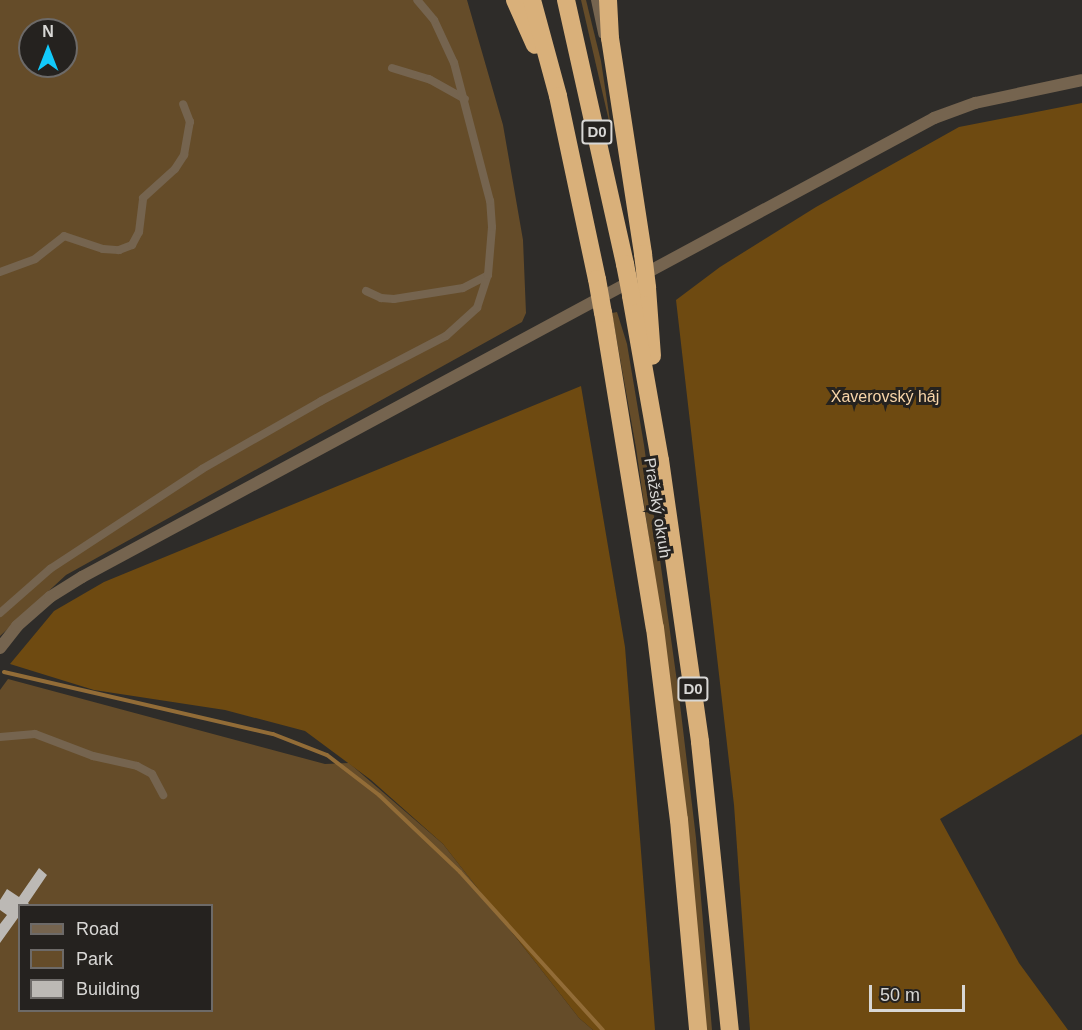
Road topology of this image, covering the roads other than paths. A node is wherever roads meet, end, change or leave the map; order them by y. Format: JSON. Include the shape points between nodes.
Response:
{"nodes":[{"id":1,"x":417,"y":0,"type":"edge"},
{"id":2,"x":515,"y":0,"type":"edge"},
{"id":3,"x":532,"y":0,"type":"edge"},
{"id":4,"x":566,"y":0,"type":"edge"},
{"id":5,"x":595,"y":0,"type":"edge"},
{"id":6,"x":608,"y":0,"type":"edge"},
{"id":7,"x":392,"y":68,"type":"dead end"},
{"id":8,"x":1082,"y":80,"type":"edge"},
{"id":9,"x":558,"y":96,"type":"junction"},
{"id":10,"x":465,"y":99,"type":"junction"},
{"id":11,"x":183,"y":104,"type":"dead end"},
{"id":12,"x":643,"y":254,"type":"junction"},
{"id":13,"x":0,"y":272,"type":"edge"},
{"id":14,"x":488,"y":275,"type":"junction"},
{"id":15,"x":366,"y":291,"type":"dead end"},
{"id":16,"x":639,"y":292,"type":"junction"},
{"id":17,"x":0,"y":613,"type":"edge"},
{"id":18,"x":0,"y":648,"type":"edge"},
{"id":19,"x":0,"y":737,"type":"edge"},
{"id":20,"x":163,"y":795,"type":"dead end"},
{"id":21,"x":698,"y":1030,"type":"edge"},
{"id":22,"x":730,"y":1030,"type":"edge"}],
"edges":[{"from":1,"to":10,"type":"lane","via":[[446,43]]},
{"from":2,"to":9,"type":"highway"},
{"from":3,"to":9,"type":"highway","name":"Pražský okruh","number":"D0"},
{"from":4,"to":16,"type":"highway","name":"Pražský okruh","number":"D0","bridge":true,"via":[[625,264]]},
{"from":5,"to":12,"type":"lane"},
{"from":6,"to":12,"type":"highway","via":[[610,38]]},
{"from":7,"to":10,"type":"lane","via":[[429,79]]},
{"from":8,"to":18,"type":"street","via":[[975,103],[933,118],[82,577],[50,597],[17,626]]},
{"from":9,"to":21,"type":"highway","name":"Pražský okruh","number":"D0","bridge":true,"via":[[603,312],[656,639],[680,831]]},
{"from":10,"to":14,"type":"lane","via":[[490,201]]},
{"from":11,"to":13,"type":"lane","via":[[190,122],[184,155],[175,169],[143,198],[139,232],[132,245],[119,250],[103,249],[64,236],[34,259]]},
{"from":12,"to":16,"type":"highway","bridge":true},
{"from":14,"to":15,"type":"lane","via":[[463,288],[394,299]]},
{"from":14,"to":17,"type":"lane","via":[[477,308],[446,336],[202,469],[50,569]]},
{"from":16,"to":22,"type":"highway","name":"Pražský okruh","number":"D0","via":[[708,802]]},
{"from":19,"to":20,"type":"lane","via":[[23,733],[56,739],[93,756],[147,770],[157,779]]}]}
